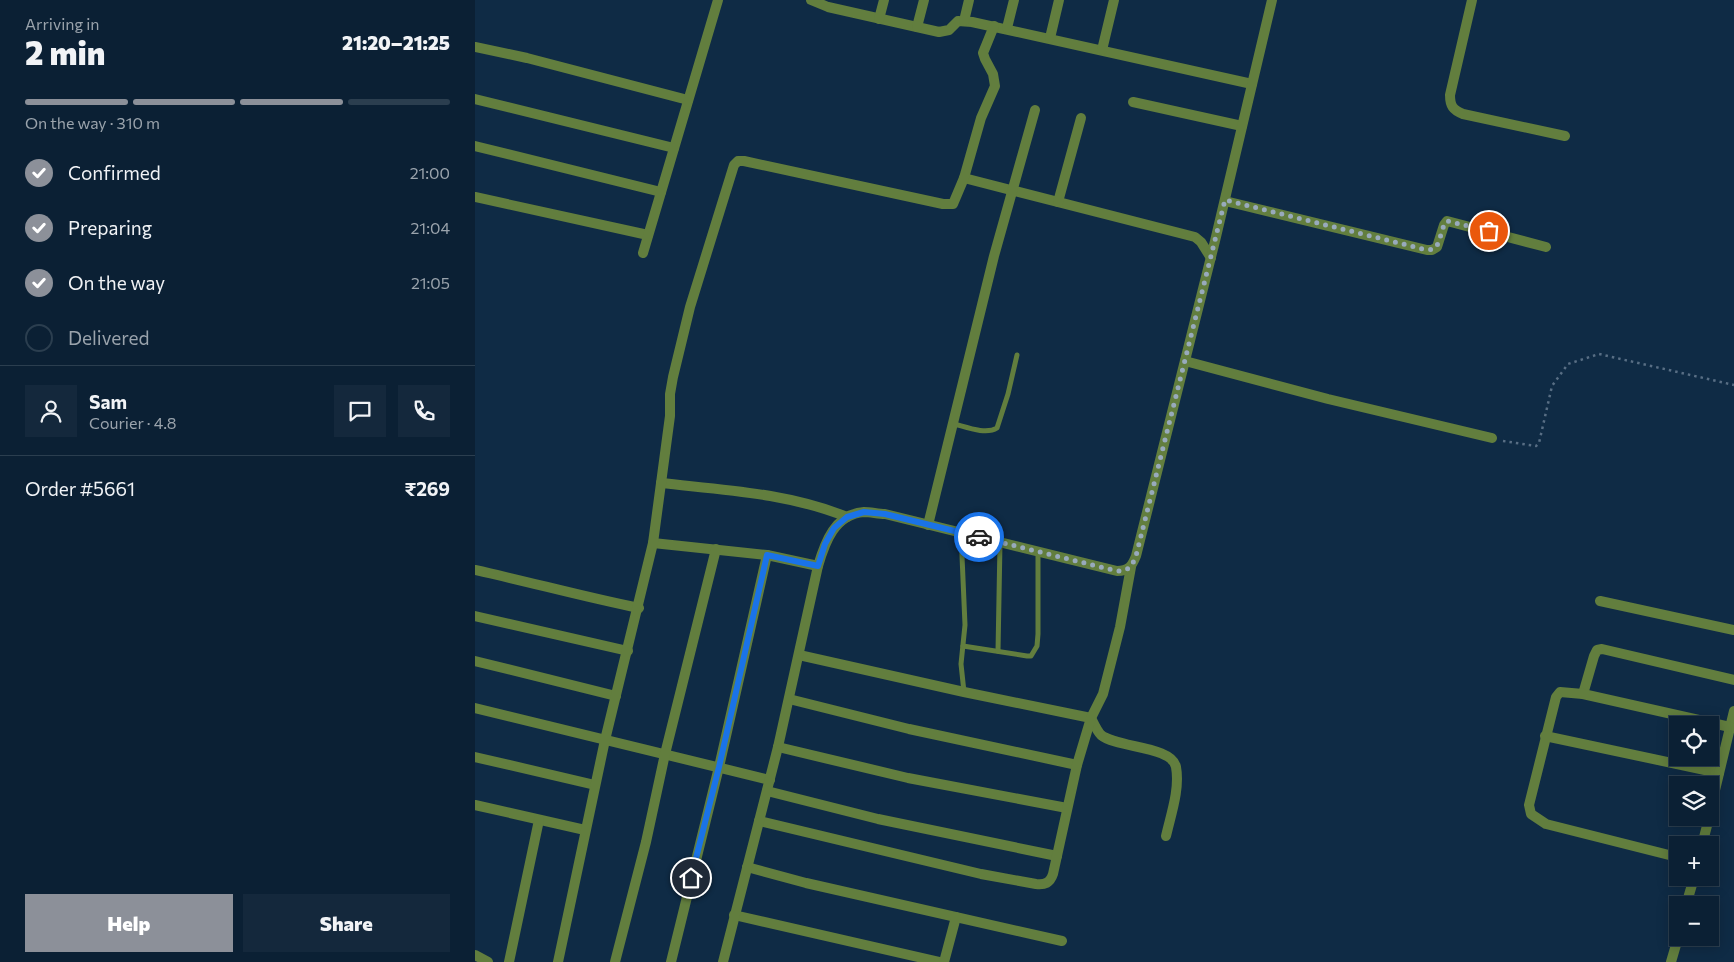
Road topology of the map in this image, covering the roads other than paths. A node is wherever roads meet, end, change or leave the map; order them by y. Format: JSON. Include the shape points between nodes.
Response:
{"nodes":[{"id":1,"x":718,"y":0,"type":"edge"},
{"id":2,"x":811,"y":0,"type":"edge"},
{"id":3,"x":884,"y":0,"type":"edge"},
{"id":4,"x":924,"y":0,"type":"edge"},
{"id":5,"x":969,"y":0,"type":"edge"},
{"id":6,"x":1014,"y":0,"type":"edge"},
{"id":7,"x":1059,"y":0,"type":"edge"},
{"id":8,"x":1114,"y":0,"type":"edge"},
{"id":9,"x":1272,"y":0,"type":"edge"},
{"id":10,"x":1472,"y":0,"type":"edge"},
{"id":11,"x":839,"y":5,"type":"edge"},
{"id":12,"x":879,"y":19,"type":"junction"},
{"id":13,"x":964,"y":20,"type":"junction"},
{"id":14,"x":993,"y":26,"type":"junction"},
{"id":15,"x":917,"y":27,"type":"junction"},
{"id":16,"x":1007,"y":28,"type":"junction"},
{"id":17,"x":1050,"y":38,"type":"junction"},
{"id":18,"x":475,"y":46,"type":"edge"},
{"id":19,"x":1102,"y":50,"type":"junction"},
{"id":20,"x":1252,"y":84,"type":"junction"},
{"id":21,"x":475,"y":99,"type":"edge"},
{"id":22,"x":688,"y":100,"type":"junction"},
{"id":23,"x":1133,"y":102,"type":"dead end"},
{"id":24,"x":1035,"y":110,"type":"dead end"},
{"id":25,"x":1081,"y":118,"type":"dead end"},
{"id":26,"x":1242,"y":126,"type":"junction"},
{"id":27,"x":1565,"y":136,"type":"dead end"},
{"id":28,"x":475,"y":146,"type":"edge"},
{"id":29,"x":674,"y":148,"type":"junction"},
{"id":30,"x":964,"y":178,"type":"junction"},
{"id":31,"x":1012,"y":191,"type":"junction"},
{"id":32,"x":661,"y":192,"type":"junction"},
{"id":33,"x":475,"y":197,"type":"edge"},
{"id":34,"x":1225,"y":200,"type":"junction"},
{"id":35,"x":1058,"y":202,"type":"junction"},
{"id":36,"x":649,"y":235,"type":"junction"},
{"id":37,"x":1545,"y":246,"type":"dead end"},
{"id":38,"x":643,"y":253,"type":"dead end"},
{"id":39,"x":1211,"y":258,"type":"junction"},
{"id":40,"x":1017,"y":355,"type":"dead end"},
{"id":41,"x":1185,"y":361,"type":"junction"},
{"id":42,"x":954,"y":424,"type":"junction"},
{"id":43,"x":1492,"y":438,"type":"road end"},
{"id":44,"x":661,"y":483,"type":"junction"},
{"id":45,"x":847,"y":517,"type":"junction"},
{"id":46,"x":928,"y":525,"type":"junction"},
{"id":47,"x":961,"y":533,"type":"junction"},
{"id":48,"x":1000,"y":542,"type":"junction"},
{"id":49,"x":653,"y":543,"type":"junction"},
{"id":50,"x":716,"y":549,"type":"junction"},
{"id":51,"x":1039,"y":552,"type":"junction"},
{"id":52,"x":767,"y":555,"type":"junction"},
{"id":53,"x":818,"y":566,"type":"junction"},
{"id":54,"x":1131,"y":567,"type":"junction"},
{"id":55,"x":475,"y":570,"type":"edge"},
{"id":56,"x":1600,"y":601,"type":"dead end"},
{"id":57,"x":639,"y":608,"type":"junction"},
{"id":58,"x":475,"y":616,"type":"edge"},
{"id":59,"x":1734,"y":630,"type":"edge"},
{"id":60,"x":963,"y":646,"type":"junction"},
{"id":61,"x":627,"y":651,"type":"junction"},
{"id":62,"x":998,"y":651,"type":"junction"},
{"id":63,"x":799,"y":655,"type":"junction"},
{"id":64,"x":475,"y":661,"type":"edge"},
{"id":65,"x":1734,"y":680,"type":"edge"},
{"id":66,"x":964,"y":692,"type":"junction"},
{"id":67,"x":1583,"y":694,"type":"junction"},
{"id":68,"x":616,"y":696,"type":"junction"},
{"id":69,"x":789,"y":699,"type":"junction"},
{"id":70,"x":475,"y":708,"type":"edge"},
{"id":71,"x":1734,"y":711,"type":"edge"},
{"id":72,"x":1091,"y":718,"type":"junction"},
{"id":73,"x":1730,"y":727,"type":"junction"},
{"id":74,"x":1545,"y":736,"type":"junction"},
{"id":75,"x":605,"y":740,"type":"junction"},
{"id":76,"x":778,"y":747,"type":"junction"},
{"id":77,"x":665,"y":754,"type":"junction"},
{"id":78,"x":475,"y":757,"type":"edge"},
{"id":79,"x":1077,"y":765,"type":"junction"},
{"id":80,"x":719,"y":767,"type":"junction"},
{"id":81,"x":1719,"y":773,"type":"junction"},
{"id":82,"x":1718,"y":776,"type":"edge"},
{"id":83,"x":770,"y":780,"type":"junction"},
{"id":84,"x":595,"y":784,"type":"junction"},
{"id":85,"x":767,"y":790,"type":"junction"},
{"id":86,"x":475,"y":805,"type":"edge"},
{"id":87,"x":1067,"y":808,"type":"junction"},
{"id":88,"x":539,"y":820,"type":"junction"},
{"id":89,"x":759,"y":821,"type":"junction"},
{"id":90,"x":585,"y":830,"type":"junction"},
{"id":91,"x":1166,"y":836,"type":"dead end"},
{"id":92,"x":1669,"y":855,"type":"edge"},
{"id":93,"x":1057,"y":856,"type":"junction"},
{"id":94,"x":747,"y":867,"type":"junction"},
{"id":95,"x":734,"y":915,"type":"junction"},
{"id":96,"x":956,"y":917,"type":"junction"},
{"id":97,"x":1062,"y":941,"type":"dead end"},
{"id":98,"x":1676,"y":946,"type":"edge"},
{"id":99,"x":475,"y":955,"type":"edge"},
{"id":100,"x":488,"y":962,"type":"edge"},
{"id":101,"x":509,"y":962,"type":"edge"},
{"id":102,"x":558,"y":962,"type":"edge"},
{"id":103,"x":615,"y":962,"type":"edge"},
{"id":104,"x":671,"y":962,"type":"edge"},
{"id":105,"x":723,"y":962,"type":"edge"},
{"id":106,"x":942,"y":962,"type":"edge"},
{"id":107,"x":1671,"y":962,"type":"edge"}],
"edges":[{"from":1,"to":22,"type":"street"},
{"from":2,"to":11,"type":"street","via":[[827,7]]},
{"from":3,"to":12,"type":"street"},
{"from":4,"to":15,"type":"street"},
{"from":5,"to":13,"type":"street"},
{"from":6,"to":16,"type":"street"},
{"from":7,"to":17,"type":"street"},
{"from":8,"to":19,"type":"street"},
{"from":9,"to":20,"type":"street"},
{"from":10,"to":27,"type":"street","via":[[1450,104],[1463,114]]},
{"from":11,"to":12,"type":"street"},
{"from":12,"to":15,"type":"street"},
{"from":13,"to":14,"type":"street"},
{"from":13,"to":15,"type":"street","via":[[943,32]]},
{"from":14,"to":16,"type":"street"},
{"from":14,"to":30,"type":"street","via":[[983,53],[995,86]]},
{"from":16,"to":17,"type":"street"},
{"from":17,"to":19,"type":"street"},
{"from":18,"to":22,"type":"street"},
{"from":19,"to":20,"type":"street"},
{"from":20,"to":26,"type":"street"},
{"from":21,"to":29,"type":"street"},
{"from":22,"to":29,"type":"street"},
{"from":23,"to":26,"type":"street"},
{"from":24,"to":31,"type":"street"},
{"from":25,"to":35,"type":"street"},
{"from":26,"to":34,"type":"street"},
{"from":28,"to":32,"type":"street"},
{"from":29,"to":32,"type":"street"},
{"from":30,"to":31,"type":"street"},
{"from":30,"to":44,"type":"street","via":[[957,199],[949,205],[761,164],[738,161],[734,165],[690,307],[673,377]]},
{"from":31,"to":35,"type":"street"},
{"from":31,"to":42,"type":"street"},
{"from":32,"to":36,"type":"street"},
{"from":33,"to":36,"type":"street"},
{"from":34,"to":37,"type":"street","via":[[1427,250],[1437,247],[1447,221]]},
{"from":34,"to":39,"type":"street"},
{"from":35,"to":39,"type":"street","via":[[1195,237]]},
{"from":36,"to":38,"type":"street"},
{"from":39,"to":41,"type":"street"},
{"from":40,"to":42,"type":"lane","via":[[1009,394],[997,428],[986,431]]},
{"from":41,"to":43,"type":"street"},
{"from":41,"to":54,"type":"street"},
{"from":42,"to":46,"type":"street"},
{"from":44,"to":45,"type":"street","via":[[764,495],[813,505]]},
{"from":44,"to":49,"type":"street"},
{"from":45,"to":46,"type":"street","via":[[864,512],[885,514]]},
{"from":45,"to":53,"type":"street","via":[[834,528]]},
{"from":46,"to":47,"type":"street"},
{"from":47,"to":48,"type":"street"},
{"from":47,"to":60,"type":"lane"},
{"from":48,"to":51,"type":"street"},
{"from":48,"to":62,"type":"lane"},
{"from":49,"to":50,"type":"street"},
{"from":49,"to":57,"type":"street"},
{"from":50,"to":52,"type":"street"},
{"from":50,"to":77,"type":"street"},
{"from":51,"to":54,"type":"street","via":[[1117,571]]},
{"from":51,"to":62,"type":"lane","via":[[1035,652],[1027,656]]},
{"from":52,"to":53,"type":"street"},
{"from":52,"to":80,"type":"street"},
{"from":53,"to":63,"type":"street"},
{"from":54,"to":72,"type":"street","via":[[1103,694]]},
{"from":55,"to":57,"type":"street"},
{"from":56,"to":59,"type":"street"},
{"from":57,"to":61,"type":"street"},
{"from":58,"to":61,"type":"street"},
{"from":60,"to":62,"type":"lane"},
{"from":60,"to":66,"type":"lane"},
{"from":61,"to":68,"type":"street"},
{"from":63,"to":66,"type":"street"},
{"from":63,"to":69,"type":"street"},
{"from":64,"to":68,"type":"street"},
{"from":65,"to":67,"type":"street","via":[[1602,649],[1597,650],[1594,656]]},
{"from":66,"to":72,"type":"street"},
{"from":67,"to":73,"type":"street"},
{"from":67,"to":74,"type":"street","via":[[1560,692],[1552,707]]},
{"from":68,"to":75,"type":"street"},
{"from":69,"to":76,"type":"street"},
{"from":69,"to":79,"type":"street"},
{"from":70,"to":75,"type":"street"},
{"from":71,"to":73,"type":"street"},
{"from":72,"to":79,"type":"street"},
{"from":72,"to":91,"type":"street","via":[[1104,736],[1160,753],[1176,765],[1177,777]]},
{"from":73,"to":81,"type":"street"},
{"from":74,"to":81,"type":"street"},
{"from":74,"to":92,"type":"street","via":[[1529,805],[1531,814],[1546,824]]},
{"from":75,"to":77,"type":"street"},
{"from":75,"to":84,"type":"street"},
{"from":76,"to":83,"type":"street"},
{"from":76,"to":87,"type":"street","via":[[908,778]]},
{"from":77,"to":80,"type":"street"},
{"from":77,"to":103,"type":"street"},
{"from":78,"to":84,"type":"street"},
{"from":79,"to":87,"type":"street"},
{"from":80,"to":83,"type":"street"},
{"from":80,"to":104,"type":"street"},
{"from":81,"to":82,"type":"street"},
{"from":83,"to":85,"type":"street"},
{"from":84,"to":90,"type":"street"},
{"from":85,"to":89,"type":"street"},
{"from":85,"to":93,"type":"street","via":[[878,819]]},
{"from":86,"to":88,"type":"street"},
{"from":87,"to":93,"type":"street"},
{"from":88,"to":90,"type":"street"},
{"from":88,"to":101,"type":"street"},
{"from":89,"to":93,"type":"street","via":[[972,872],[1043,885],[1051,879]]},
{"from":89,"to":94,"type":"street"},
{"from":90,"to":102,"type":"street"},
{"from":94,"to":95,"type":"street"},
{"from":94,"to":96,"type":"street"},
{"from":95,"to":105,"type":"street"},
{"from":95,"to":106,"type":"street"},
{"from":96,"to":97,"type":"street"},
{"from":96,"to":106,"type":"street"},
{"from":98,"to":107,"type":"street"},
{"from":99,"to":100,"type":"street"}]}
